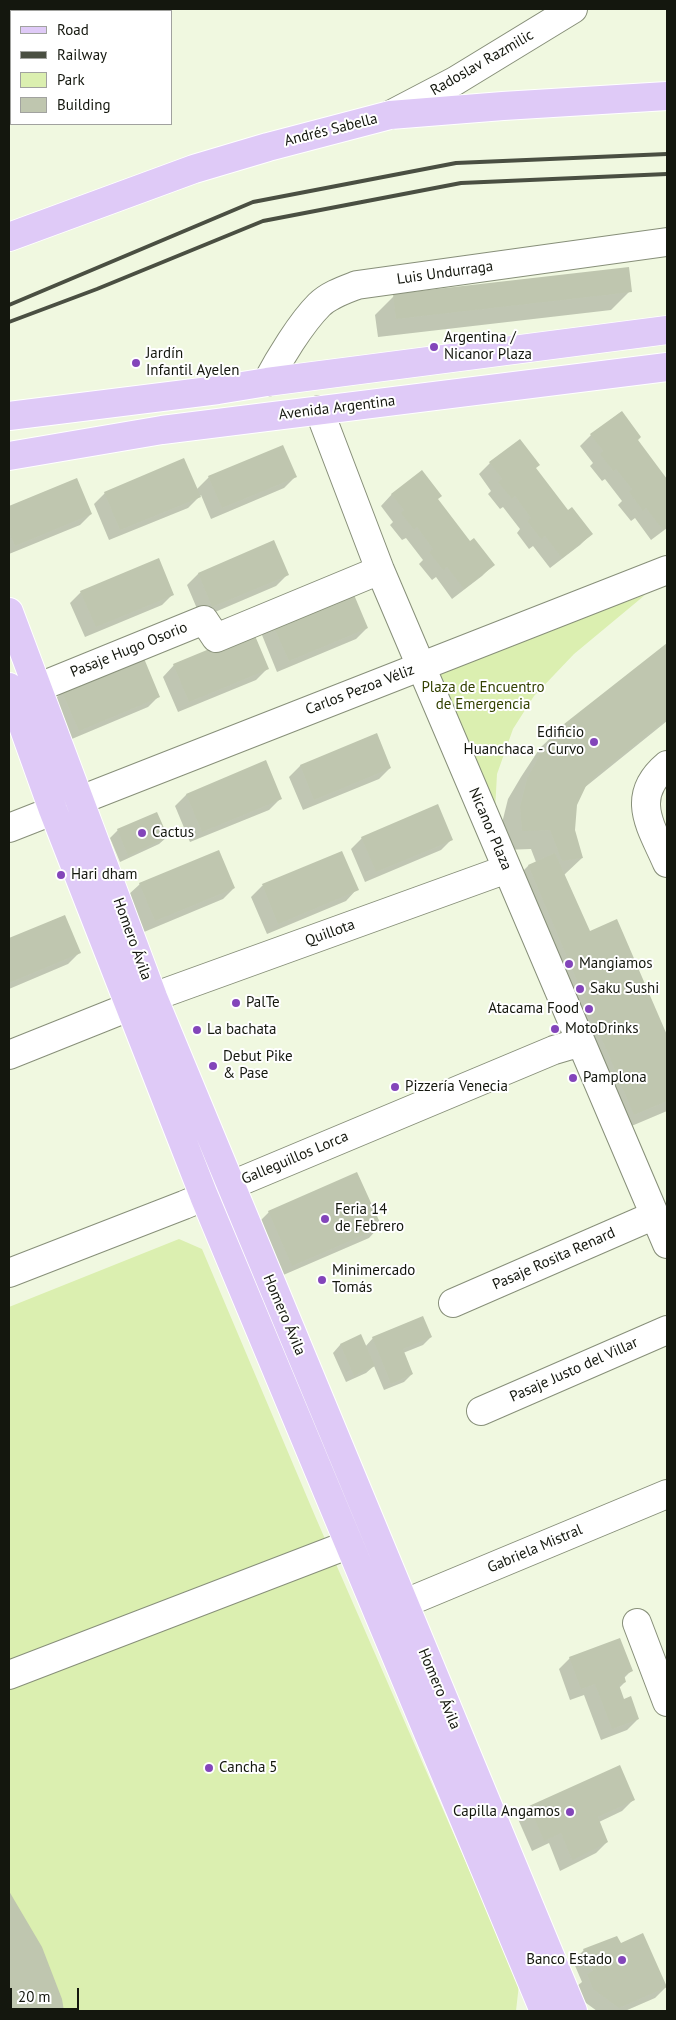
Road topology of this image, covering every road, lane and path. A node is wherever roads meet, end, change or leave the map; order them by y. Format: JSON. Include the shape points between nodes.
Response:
{"nodes":[{"id":1,"x":573,"y":9,"type":"edge"},
{"id":2,"x":667,"y":96,"type":"edge"},
{"id":3,"x":390,"y":115,"type":"junction"},
{"id":4,"x":9,"y":237,"type":"edge"},
{"id":5,"x":667,"y":242,"type":"edge"},
{"id":6,"x":667,"y":330,"type":"edge"},
{"id":7,"x":667,"y":367,"type":"edge"},
{"id":8,"x":267,"y":382,"type":"junction"},
{"id":9,"x":319,"y":410,"type":"junction"},
{"id":10,"x":9,"y":416,"type":"edge"},
{"id":11,"x":9,"y":456,"type":"edge"},
{"id":12,"x":380,"y":570,"type":"junction"},
{"id":13,"x":667,"y":570,"type":"edge"},
{"id":14,"x":9,"y":612,"type":"edge"},
{"id":15,"x":421,"y":667,"type":"junction"},
{"id":16,"x":9,"y":687,"type":"edge"},
{"id":17,"x":37,"y":688,"type":"junction"},
{"id":18,"x":662,"y":770,"type":"edge"},
{"id":19,"x":80,"y":799,"type":"junction"},
{"id":20,"x":53,"y":810,"type":"junction"},
{"id":21,"x":9,"y":828,"type":"edge"},
{"id":22,"x":667,"y":864,"type":"edge"},
{"id":23,"x":507,"y":869,"type":"junction"},
{"id":24,"x":141,"y":1002,"type":"junction"},
{"id":25,"x":581,"y":1042,"type":"junction"},
{"id":26,"x":9,"y":1055,"type":"edge"},
{"id":27,"x":230,"y":1185,"type":"junction"},
{"id":28,"x":204,"y":1196,"type":"junction"},
{"id":29,"x":655,"y":1215,"type":"junction"},
{"id":30,"x":667,"y":1244,"type":"edge"},
{"id":31,"x":9,"y":1273,"type":"edge"},
{"id":32,"x":453,"y":1303,"type":"dead end"},
{"id":33,"x":667,"y":1330,"type":"edge"},
{"id":34,"x":481,"y":1411,"type":"dead end"},
{"id":35,"x":667,"y":1494,"type":"edge"},
{"id":36,"x":350,"y":1544,"type":"junction"},
{"id":37,"x":403,"y":1604,"type":"junction"},
{"id":38,"x":637,"y":1623,"type":"dead end"},
{"id":39,"x":9,"y":1675,"type":"edge"},
{"id":40,"x":667,"y":1702,"type":"edge"},
{"id":41,"x":529,"y":1978,"type":"junction"},
{"id":42,"x":526,"y":2011,"type":"edge"},
{"id":43,"x":544,"y":2011,"type":"edge"},
{"id":44,"x":574,"y":2011,"type":"edge"}],
"edges":[{"from":1,"to":3,"type":"street","name":"Radoslav Razmilic","via":[[455,81]]},
{"from":2,"to":3,"type":"main road","name":"Andrés Sabella"},
{"from":3,"to":4,"type":"main road","name":"Andrés Sabella","via":[[194,169]]},
{"from":5,"to":8,"type":"street","name":"Luis Undurraga","via":[[357,285],[320,304],[279,359]]},
{"from":6,"to":8,"type":"main road"},
{"from":7,"to":9,"type":"main road","name":"Avenida Argentina"},
{"from":8,"to":10,"type":"main road"},
{"from":9,"to":11,"type":"main road","name":"Avenida Argentina","via":[[162,430]]},
{"from":9,"to":12,"type":"street","name":"Nicanor Plaza"},
{"from":12,"to":15,"type":"street","name":"Nicanor Plaza"},
{"from":12,"to":17,"type":"street","name":"Pasaje Hugo Osorio","via":[[216,638],[204,620]]},
{"from":13,"to":15,"type":"street","name":"Carlos Pezoa Véliz"},
{"from":14,"to":17,"type":"main road","name":"Homero Ávila"},
{"from":15,"to":19,"type":"street","name":"Carlos Pezoa Véliz"},
{"from":15,"to":23,"type":"street","name":"Nicanor Plaza"},
{"from":16,"to":20,"type":"main road","name":"Homero Ávila"},
{"from":17,"to":19,"type":"main road","name":"Homero Ávila"},
{"from":18,"to":22,"type":"street","via":[[648,787],[646,813]]},
{"from":19,"to":20,"type":"street","name":"Carlos Pezoa Véliz"},
{"from":19,"to":24,"type":"main road","name":"Homero Ávila"},
{"from":20,"to":21,"type":"street","name":"Carlos Pezoa Véliz"},
{"from":20,"to":24,"type":"main road","name":"Homero Ávila"},
{"from":23,"to":24,"type":"street","name":"Quillota"},
{"from":23,"to":25,"type":"street","name":"Nicanor Plaza"},
{"from":24,"to":26,"type":"street","name":"Quillota"},
{"from":24,"to":27,"type":"main road","name":"Homero Ávila"},
{"from":24,"to":28,"type":"main road","name":"Homero Ávila"},
{"from":25,"to":27,"type":"street","name":"Galleguillos Lorca","via":[[554,1050]]},
{"from":25,"to":29,"type":"street","name":"Nicanor Plaza"},
{"from":27,"to":28,"type":"street","name":"Galleguillos Lorca"},
{"from":27,"to":37,"type":"main road","name":"Homero Ávila"},
{"from":28,"to":31,"type":"street","name":"Galleguillos Lorca"},
{"from":28,"to":36,"type":"main road","name":"Homero Ávila"},
{"from":29,"to":30,"type":"street","name":"Nicanor Plaza"},
{"from":29,"to":32,"type":"street","name":"Pasaje Rosita Renard"},
{"from":33,"to":34,"type":"street","name":"Pasaje Justo del Villar"},
{"from":35,"to":37,"type":"street","name":"Gabriela Mistral"},
{"from":36,"to":39,"type":"street"},
{"from":36,"to":41,"type":"main road","name":"Homero Ávila"},
{"from":37,"to":44,"type":"main road","name":"Homero Ávila"},
{"from":38,"to":40,"type":"street"},
{"from":41,"to":42,"type":"main road"},
{"from":41,"to":43,"type":"main road","name":"Homero Ávila"}]}
